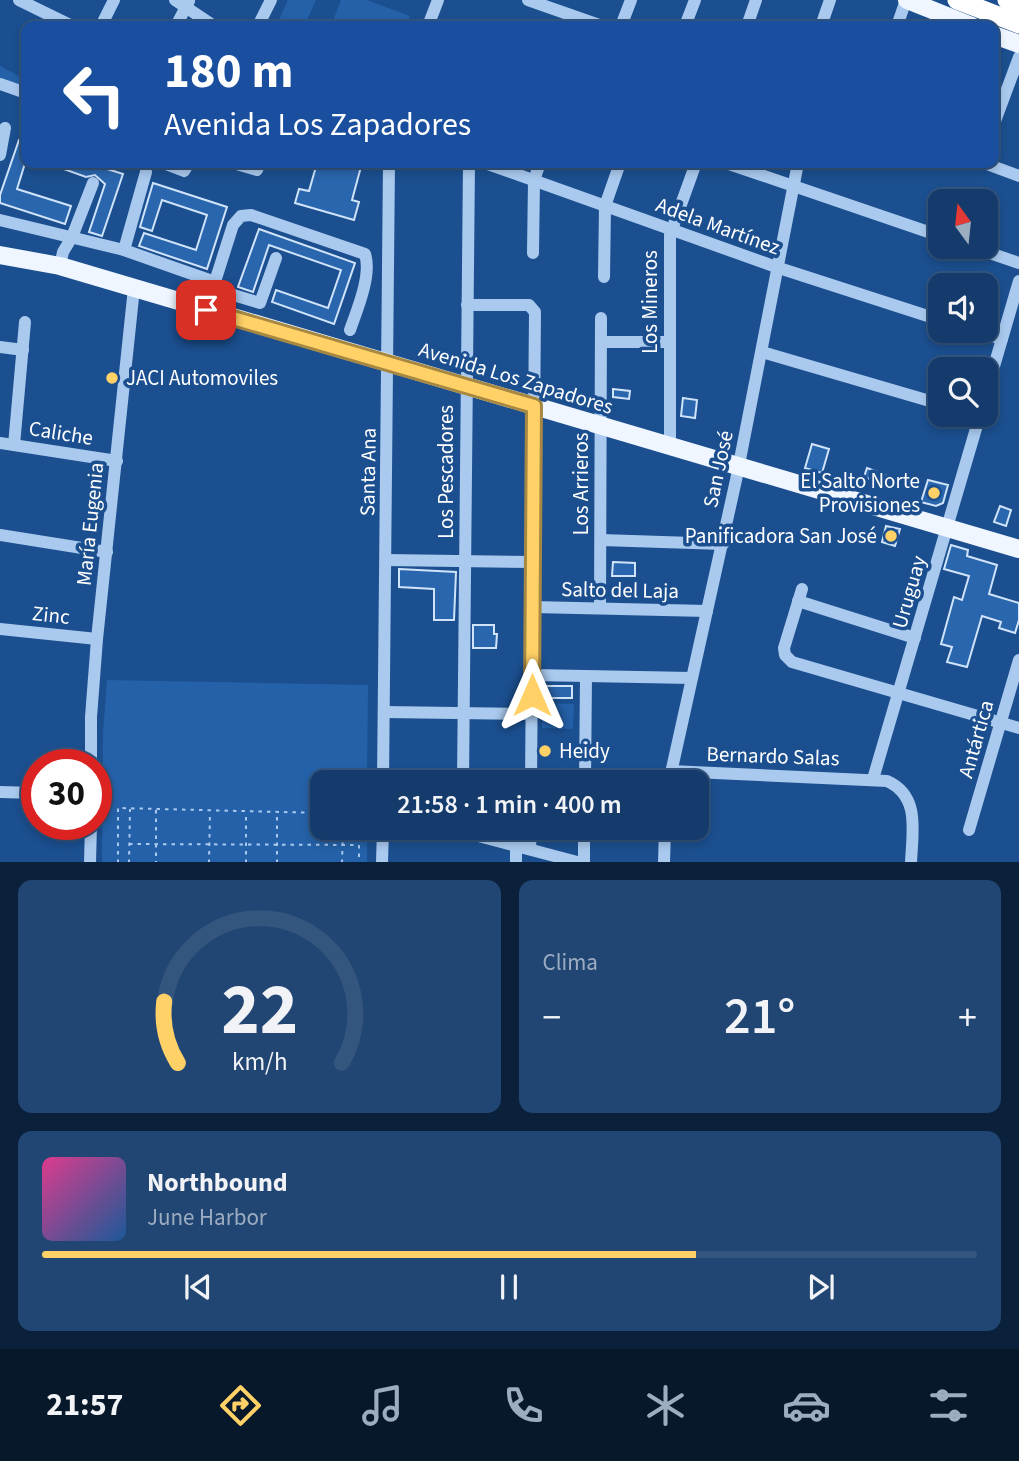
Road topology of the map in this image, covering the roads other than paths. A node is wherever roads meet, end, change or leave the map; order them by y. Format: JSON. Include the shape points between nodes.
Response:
{"nodes":[{"id":1,"x":19,"y":0,"type":"edge"},
{"id":2,"x":114,"y":0,"type":"edge"},
{"id":3,"x":271,"y":0,"type":"edge"},
{"id":4,"x":438,"y":0,"type":"edge"},
{"id":5,"x":528,"y":0,"type":"edge"},
{"id":6,"x":631,"y":0,"type":"edge"},
{"id":7,"x":695,"y":0,"type":"edge"},
{"id":8,"x":757,"y":0,"type":"edge"},
{"id":9,"x":830,"y":0,"type":"edge"},
{"id":10,"x":906,"y":0,"type":"edge"},
{"id":11,"x":957,"y":0,"type":"edge"},
{"id":12,"x":1007,"y":0,"type":"edge"},
{"id":13,"x":184,"y":2,"type":"edge"},
{"id":14,"x":1019,"y":5,"type":"edge"},
{"id":15,"x":565,"y":6,"type":"edge"},
{"id":16,"x":62,"y":21,"type":"edge"},
{"id":17,"x":104,"y":21,"type":"edge"},
{"id":18,"x":178,"y":21,"type":"edge"},
{"id":19,"x":208,"y":21,"type":"edge"},
{"id":20,"x":260,"y":21,"type":"edge"},
{"id":21,"x":430,"y":21,"type":"edge"},
{"id":22,"x":593,"y":21,"type":"edge"},
{"id":23,"x":623,"y":21,"type":"edge"},
{"id":24,"x":687,"y":21,"type":"edge"},
{"id":25,"x":749,"y":21,"type":"edge"},
{"id":26,"x":823,"y":21,"type":"edge"},
{"id":27,"x":899,"y":21,"type":"edge"},
{"id":28,"x":958,"y":21,"type":"edge"},
{"id":29,"x":1019,"y":24,"type":"edge"},
{"id":30,"x":999,"y":37,"type":"edge"},
{"id":31,"x":1019,"y":44,"type":"edge"},
{"id":32,"x":1019,"y":57,"type":"edge"},
{"id":33,"x":0,"y":84,"type":"edge"},
{"id":34,"x":21,"y":91,"type":"edge"},
{"id":35,"x":999,"y":111,"type":"edge"},
{"id":36,"x":5,"y":128,"type":"dead end"},
{"id":37,"x":0,"y":155,"type":"edge"},
{"id":38,"x":388,"y":168,"type":"edge"},
{"id":39,"x":469,"y":168,"type":"edge"},
{"id":40,"x":499,"y":168,"type":"edge"},
{"id":41,"x":538,"y":168,"type":"edge"},
{"id":42,"x":618,"y":168,"type":"edge"},
{"id":43,"x":694,"y":168,"type":"edge"},
{"id":44,"x":741,"y":168,"type":"edge"},
{"id":45,"x":797,"y":168,"type":"edge"},
{"id":46,"x":997,"y":168,"type":"edge"},
{"id":47,"x":146,"y":172,"type":"dead end"},
{"id":48,"x":1019,"y":176,"type":"edge"},
{"id":49,"x":534,"y":180,"type":"junction"},
{"id":50,"x":93,"y":183,"type":"dead end"},
{"id":51,"x":794,"y":186,"type":"junction"},
{"id":52,"x":605,"y":206,"type":"junction"},
{"id":53,"x":0,"y":220,"type":"edge"},
{"id":54,"x":671,"y":229,"type":"junction"},
{"id":55,"x":928,"y":232,"type":"edge"},
{"id":56,"x":72,"y":237,"type":"junction"},
{"id":57,"x":124,"y":250,"type":"junction"},
{"id":58,"x":533,"y":253,"type":"dead end"},
{"id":59,"x":0,"y":255,"type":"edge"},
{"id":60,"x":998,"y":256,"type":"edge"},
{"id":61,"x":276,"y":258,"type":"dead end"},
{"id":62,"x":1019,"y":263,"type":"edge"},
{"id":63,"x":60,"y":266,"type":"junction"},
{"id":64,"x":779,"y":268,"type":"junction"},
{"id":65,"x":604,"y":277,"type":"dead end"},
{"id":66,"x":1019,"y":281,"type":"edge"},
{"id":67,"x":214,"y":285,"type":"junction"},
{"id":68,"x":134,"y":288,"type":"junction"},
{"id":69,"x":467,"y":305,"type":"junction"},
{"id":70,"x":206,"y":310,"type":"junction"},
{"id":71,"x":928,"y":316,"type":"edge"},
{"id":72,"x":601,"y":318,"type":"dead end"},
{"id":73,"x":25,"y":322,"type":"dead end"},
{"id":74,"x":350,"y":330,"type":"dead end"},
{"id":75,"x":998,"y":339,"type":"edge"},
{"id":76,"x":1002,"y":340,"type":"junction"},
{"id":77,"x":601,"y":342,"type":"junction"},
{"id":78,"x":670,"y":342,"type":"junction"},
{"id":79,"x":0,"y":348,"type":"edge"},
{"id":80,"x":23,"y":350,"type":"junction"},
{"id":81,"x":762,"y":352,"type":"junction"},
{"id":82,"x":997,"y":357,"type":"edge"},
{"id":83,"x":388,"y":363,"type":"junction"},
{"id":84,"x":466,"y":386,"type":"junction"},
{"id":85,"x":928,"y":400,"type":"edge"},
{"id":86,"x":534,"y":406,"type":"junction"},
{"id":87,"x":601,"y":426,"type":"junction"},
{"id":88,"x":976,"y":427,"type":"edge"},
{"id":89,"x":0,"y":443,"type":"edge"},
{"id":90,"x":14,"y":445,"type":"junction"},
{"id":91,"x":670,"y":446,"type":"junction"},
{"id":92,"x":117,"y":461,"type":"junction"},
{"id":93,"x":739,"y":467,"type":"junction"},
{"id":94,"x":948,"y":528,"type":"junction"},
{"id":95,"x":0,"y":535,"type":"edge"},
{"id":96,"x":601,"y":540,"type":"junction"},
{"id":97,"x":723,"y":544,"type":"junction"},
{"id":98,"x":1019,"y":549,"type":"edge"},
{"id":99,"x":107,"y":552,"type":"junction"},
{"id":100,"x":386,"y":561,"type":"junction"},
{"id":101,"x":465,"y":561,"type":"junction"},
{"id":102,"x":533,"y":562,"type":"junction"},
{"id":103,"x":533,"y":607,"type":"junction"},
{"id":104,"x":600,"y":608,"type":"junction"},
{"id":105,"x":707,"y":611,"type":"junction"},
{"id":106,"x":0,"y":629,"type":"edge"},
{"id":107,"x":915,"y":638,"type":"junction"},
{"id":108,"x":97,"y":639,"type":"junction"},
{"id":109,"x":1019,"y":660,"type":"edge"},
{"id":110,"x":532,"y":676,"type":"junction"},
{"id":111,"x":586,"y":676,"type":"junction"},
{"id":112,"x":692,"y":678,"type":"junction"},
{"id":113,"x":899,"y":693,"type":"junction"},
{"id":114,"x":384,"y":712,"type":"junction"},
{"id":115,"x":463,"y":713,"type":"junction"},
{"id":116,"x":532,"y":714,"type":"junction"},
{"id":117,"x":1001,"y":722,"type":"junction"},
{"id":118,"x":1019,"y":728,"type":"edge"},
{"id":119,"x":91,"y":749,"type":"edge"},
{"id":120,"x":383,"y":770,"type":"edge"},
{"id":121,"x":463,"y":770,"type":"edge"},
{"id":122,"x":531,"y":770,"type":"edge"},
{"id":123,"x":585,"y":770,"type":"edge"},
{"id":124,"x":672,"y":770,"type":"edge"},
{"id":125,"x":709,"y":777,"type":"edge"},
{"id":126,"x":873,"y":779,"type":"junction"},
{"id":127,"x":0,"y":792,"type":"edge"},
{"id":128,"x":21,"y":793,"type":"edge"},
{"id":129,"x":969,"y":830,"type":"dead end"},
{"id":130,"x":91,"y":840,"type":"edge"},
{"id":131,"x":383,"y":840,"type":"edge"},
{"id":132,"x":498,"y":840,"type":"edge"},
{"id":133,"x":530,"y":840,"type":"edge"},
{"id":134,"x":583,"y":840,"type":"edge"},
{"id":135,"x":665,"y":840,"type":"edge"},
{"id":136,"x":516,"y":845,"type":"junction"},
{"id":137,"x":530,"y":849,"type":"junction"},
{"id":138,"x":90,"y":862,"type":"edge"},
{"id":139,"x":382,"y":862,"type":"edge"},
{"id":140,"x":516,"y":862,"type":"edge"},
{"id":141,"x":578,"y":862,"type":"edge"},
{"id":142,"x":582,"y":862,"type":"edge"},
{"id":143,"x":664,"y":862,"type":"edge"},
{"id":144,"x":911,"y":862,"type":"edge"}],
"edges":[{"from":1,"to":16,"type":"street"},
{"from":2,"to":17,"type":"street"},
{"from":3,"to":20,"type":"street"},
{"from":4,"to":21,"type":"street"},
{"from":5,"to":15,"type":"street"},
{"from":6,"to":23,"type":"street"},
{"from":7,"to":24,"type":"street"},
{"from":8,"to":25,"type":"street"},
{"from":9,"to":26,"type":"street"},
{"from":10,"to":27,"type":"street"},
{"from":10,"to":28,"type":"main road"},
{"from":11,"to":29,"type":"highway"},
{"from":12,"to":14,"type":"highway"},
{"from":13,"to":18,"type":"street"},
{"from":13,"to":19,"type":"street"},
{"from":15,"to":22,"type":"street"},
{"from":30,"to":31,"type":"main road"},
{"from":32,"to":35,"type":"street"},
{"from":33,"to":34,"type":"street"},
{"from":36,"to":37,"type":"street"},
{"from":38,"to":83,"type":"street","name":"Santa Ana"},
{"from":39,"to":69,"type":"street","name":"Los Pescadores"},
{"from":40,"to":49,"type":"street","name":"Adela Martínez"},
{"from":41,"to":49,"type":"street"},
{"from":42,"to":52,"type":"street"},
{"from":43,"to":54,"type":"street","name":"Los Mineros"},
{"from":44,"to":51,"type":"street"},
{"from":45,"to":51,"type":"street","name":"San José"},
{"from":46,"to":48,"type":"street"},
{"from":47,"to":57,"type":"street"},
{"from":49,"to":52,"type":"street","name":"Adela Martínez"},
{"from":49,"to":58,"type":"street"},
{"from":50,"to":56,"type":"street"},
{"from":51,"to":55,"type":"street"},
{"from":51,"to":64,"type":"street","name":"San José"},
{"from":52,"to":54,"type":"street","name":"Adela Martínez"},
{"from":52,"to":65,"type":"street"},
{"from":53,"to":56,"type":"street"},
{"from":54,"to":64,"type":"street","name":"Adela Martínez"},
{"from":54,"to":78,"type":"street","name":"Los Mineros"},
{"from":56,"to":57,"type":"street"},
{"from":56,"to":63,"type":"street"},
{"from":57,"to":67,"type":"street"},
{"from":59,"to":63,"type":"main road","name":"Avenida Los Zapadores"},
{"from":60,"to":62,"type":"street"},
{"from":61,"to":67,"type":"street","via":[[260,303]]},
{"from":63,"to":68,"type":"main road","name":"Avenida Los Zapadores"},
{"from":64,"to":71,"type":"street","name":"Adela Martínez"},
{"from":64,"to":81,"type":"street","name":"San José"},
{"from":66,"to":76,"type":"street"},
{"from":67,"to":70,"type":"street"},
{"from":67,"to":74,"type":"street","via":[[233,226],[241,216],[251,215],[357,250],[367,261],[361,300]]},
{"from":68,"to":70,"type":"main road","name":"Avenida Los Zapadores"},
{"from":68,"to":92,"type":"street","name":"María Eugenia"},
{"from":69,"to":84,"type":"street","name":"Los Pescadores"},
{"from":69,"to":86,"type":"street","via":[[533,307]]},
{"from":70,"to":83,"type":"main road","name":"Avenida Los Zapadores"},
{"from":72,"to":77,"type":"street","name":"Los Arrieros"},
{"from":73,"to":80,"type":"street"},
{"from":75,"to":76,"type":"street"},
{"from":76,"to":82,"type":"street"},
{"from":77,"to":78,"type":"street"},
{"from":77,"to":87,"type":"street","name":"Los Arrieros"},
{"from":78,"to":91,"type":"street","name":"Los Mineros"},
{"from":79,"to":80,"type":"street"},
{"from":80,"to":90,"type":"street"},
{"from":81,"to":85,"type":"street"},
{"from":81,"to":93,"type":"street","name":"San José"},
{"from":83,"to":84,"type":"main road","name":"Avenida Los Zapadores"},
{"from":83,"to":100,"type":"street","name":"Santa Ana"},
{"from":84,"to":86,"type":"main road","name":"Avenida Los Zapadores"},
{"from":84,"to":101,"type":"street","name":"Los Pescadores"},
{"from":86,"to":87,"type":"main road","name":"Avenida Los Zapadores"},
{"from":86,"to":102,"type":"street"},
{"from":87,"to":91,"type":"main road","name":"Avenida Los Zapadores"},
{"from":87,"to":96,"type":"street","name":"Los Arrieros"},
{"from":88,"to":94,"type":"street","name":"Uruguay"},
{"from":89,"to":90,"type":"street","name":"Caliche"},
{"from":90,"to":92,"type":"street","name":"Caliche"},
{"from":91,"to":93,"type":"main road","name":"Avenida Los Zapadores"},
{"from":92,"to":99,"type":"street","name":"María Eugenia"},
{"from":93,"to":94,"type":"main road","name":"Avenida Los Zapadores"},
{"from":93,"to":97,"type":"street","name":"San José"},
{"from":94,"to":98,"type":"main road","name":"Avenida Los Zapadores"},
{"from":94,"to":107,"type":"street","name":"Uruguay"},
{"from":95,"to":99,"type":"street"},
{"from":96,"to":97,"type":"street"},
{"from":96,"to":104,"type":"street","name":"Los Arrieros"},
{"from":97,"to":105,"type":"street","name":"San José"},
{"from":99,"to":108,"type":"street","name":"María Eugenia"},
{"from":100,"to":101,"type":"street"},
{"from":100,"to":114,"type":"street","name":"Santa Ana"},
{"from":101,"to":102,"type":"street"},
{"from":101,"to":115,"type":"street","name":"Los Pescadores"},
{"from":102,"to":103,"type":"street"},
{"from":103,"to":104,"type":"street","name":"Salto del Laja"},
{"from":103,"to":110,"type":"street"},
{"from":104,"to":105,"type":"street","name":"Salto del Laja"},
{"from":105,"to":112,"type":"street","name":"San José"},
{"from":106,"to":108,"type":"street","name":"Zinc"},
{"from":107,"to":113,"type":"street","name":"Uruguay"},
{"from":107,"to":113,"type":"street","via":[[800,595],[784,648],[788,659]]},
{"from":108,"to":119,"type":"street","name":"María Eugenia"},
{"from":109,"to":117,"type":"street","name":"Antártica"},
{"from":110,"to":111,"type":"street"},
{"from":110,"to":116,"type":"street"},
{"from":111,"to":112,"type":"street"},
{"from":111,"to":123,"type":"street"},
{"from":112,"to":124,"type":"street","name":"San José"},
{"from":113,"to":117,"type":"street"},
{"from":113,"to":126,"type":"street","name":"Uruguay"},
{"from":114,"to":115,"type":"street"},
{"from":114,"to":120,"type":"street","name":"Santa Ana"},
{"from":115,"to":116,"type":"street"},
{"from":115,"to":121,"type":"street","name":"Los Pescadores"},
{"from":116,"to":122,"type":"street"},
{"from":117,"to":118,"type":"street"},
{"from":117,"to":129,"type":"street","name":"Antártica"},
{"from":125,"to":126,"type":"street","name":"Bernardo Salas"},
{"from":126,"to":144,"type":"street","via":[[897,786],[911,803]]},
{"from":127,"to":128,"type":"street"},
{"from":130,"to":138,"type":"street"},
{"from":131,"to":139,"type":"street"},
{"from":132,"to":136,"type":"street"},
{"from":133,"to":137,"type":"street"},
{"from":134,"to":142,"type":"street"},
{"from":135,"to":143,"type":"street"},
{"from":136,"to":137,"type":"street"},
{"from":136,"to":140,"type":"street"},
{"from":137,"to":141,"type":"street"}]}
